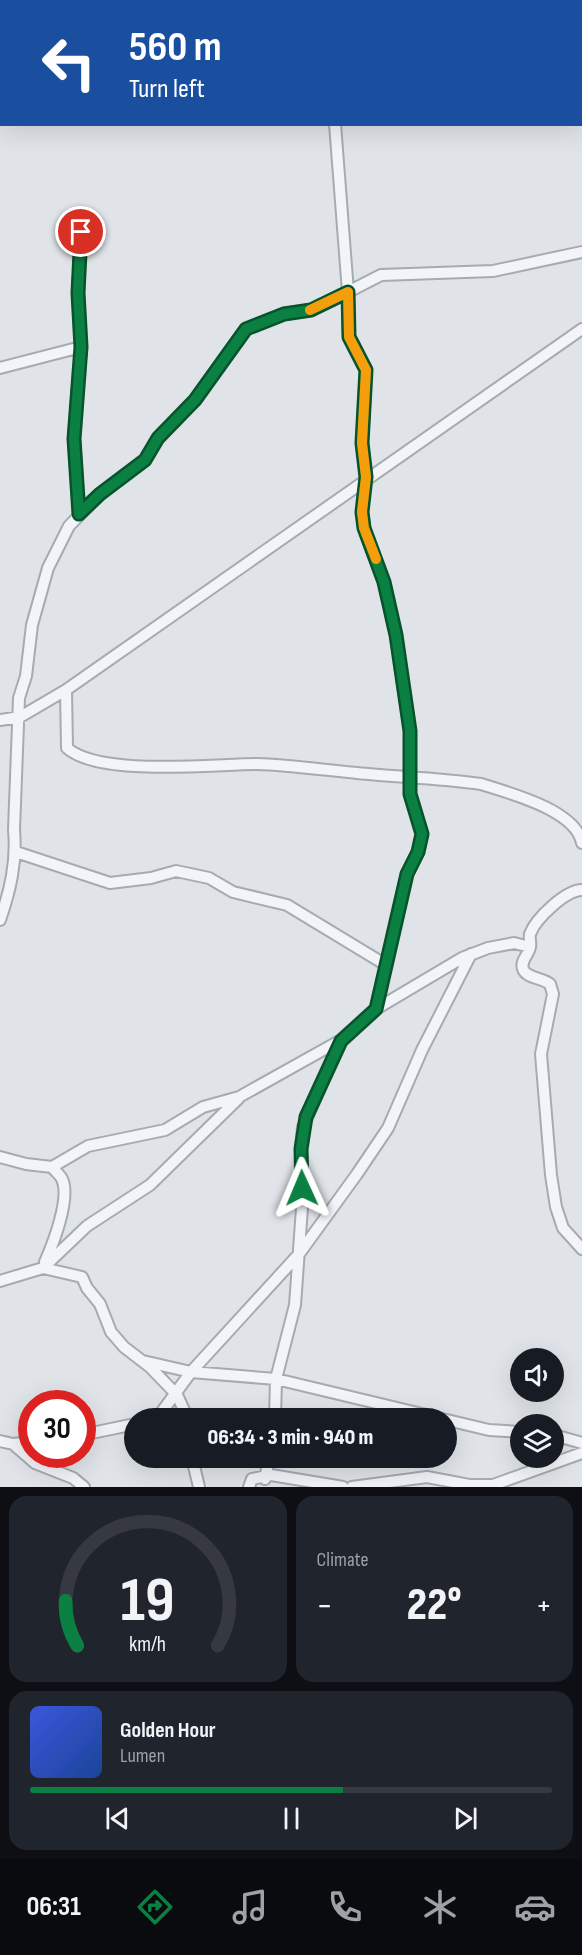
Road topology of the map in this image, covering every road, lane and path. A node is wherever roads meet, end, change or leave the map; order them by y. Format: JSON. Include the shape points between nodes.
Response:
{"nodes":[{"id":1,"x":335,"y":126,"type":"edge"},
{"id":2,"x":81,"y":232,"type":"dead end"},
{"id":3,"x":582,"y":252,"type":"edge"},
{"id":4,"x":348,"y":292,"type":"junction"},
{"id":5,"x":582,"y":329,"type":"edge"},
{"id":6,"x":81,"y":347,"type":"junction"},
{"id":7,"x":0,"y":368,"type":"edge"},
{"id":8,"x":366,"y":477,"type":"junction"},
{"id":9,"x":79,"y":514,"type":"junction"},
{"id":10,"x":66,"y":690,"type":"junction"},
{"id":11,"x":20,"y":717,"type":"junction"},
{"id":12,"x":0,"y":720,"type":"edge"},
{"id":13,"x":410,"y":777,"type":"junction"},
{"id":14,"x":580,"y":827,"type":"edge"},
{"id":15,"x":582,"y":843,"type":"edge"},
{"id":16,"x":16,"y":852,"type":"junction"},
{"id":17,"x":582,"y":890,"type":"edge"},
{"id":18,"x":0,"y":920,"type":"edge"},
{"id":19,"x":530,"y":947,"type":"junction"},
{"id":20,"x":471,"y":954,"type":"junction"},
{"id":21,"x":386,"y":965,"type":"junction"},
{"id":22,"x":376,"y":1009,"type":"junction"},
{"id":23,"x":341,"y":1041,"type":"junction"},
{"id":24,"x":239,"y":1097,"type":"junction"},
{"id":25,"x":0,"y":1157,"type":"edge"},
{"id":26,"x":52,"y":1167,"type":"junction"},
{"id":27,"x":582,"y":1249,"type":"edge"},
{"id":28,"x":300,"y":1254,"type":"junction"},
{"id":29,"x":43,"y":1268,"type":"junction"},
{"id":30,"x":0,"y":1281,"type":"edge"},
{"id":31,"x":143,"y":1361,"type":"junction"},
{"id":32,"x":191,"y":1372,"type":"junction"},
{"id":33,"x":276,"y":1379,"type":"junction"},
{"id":34,"x":177,"y":1395,"type":"junction"},
{"id":35,"x":165,"y":1408,"type":"edge"},
{"id":36,"x":183,"y":1408,"type":"edge"},
{"id":37,"x":275,"y":1408,"type":"edge"},
{"id":38,"x":396,"y":1408,"type":"edge"},
{"id":39,"x":457,"y":1423,"type":"edge"},
{"id":40,"x":124,"y":1426,"type":"edge"},
{"id":41,"x":510,"y":1431,"type":"edge"},
{"id":42,"x":96,"y":1432,"type":"edge"},
{"id":43,"x":564,"y":1438,"type":"edge"},
{"id":44,"x":0,"y":1441,"type":"edge"},
{"id":45,"x":18,"y":1443,"type":"edge"},
{"id":46,"x":582,"y":1443,"type":"edge"},
{"id":47,"x":13,"y":1444,"type":"junction"},
{"id":48,"x":582,"y":1453,"type":"edge"},
{"id":49,"x":194,"y":1468,"type":"edge"},
{"id":50,"x":267,"y":1468,"type":"edge"},
{"id":51,"x":265,"y":1479,"type":"junction"},
{"id":52,"x":467,"y":1486,"type":"edge"},
{"id":53,"x":84,"y":1487,"type":"edge"},
{"id":54,"x":199,"y":1487,"type":"edge"},
{"id":55,"x":249,"y":1487,"type":"edge"},
{"id":56,"x":343,"y":1487,"type":"edge"},
{"id":57,"x":352,"y":1487,"type":"edge"}],
"edges":[{"from":1,"to":4,"type":"street"},
{"from":2,"to":6,"type":"street"},
{"from":3,"to":4,"type":"street","via":[[493,271],[381,275]]},
{"from":4,"to":8,"type":"street","via":[[349,337],[366,370],[362,443]]},
{"from":4,"to":9,"type":"street","via":[[311,310],[284,314],[246,329],[195,400],[158,438],[145,460]]},
{"from":5,"to":8,"type":"street"},
{"from":6,"to":7,"type":"street"},
{"from":6,"to":9,"type":"street","via":[[74,439]]},
{"from":8,"to":10,"type":"street"},
{"from":8,"to":13,"type":"street","via":[[364,528],[384,582],[396,635],[410,731]]},
{"from":9,"to":11,"type":"street","via":[[48,568],[32,625],[26,676],[19,698]]},
{"from":10,"to":11,"type":"street"},
{"from":10,"to":13,"type":"street","via":[[67,748],[87,758],[146,766],[258,764]]},
{"from":11,"to":12,"type":"street"},
{"from":11,"to":16,"type":"street"},
{"from":13,"to":14,"type":"street","via":[[461,781],[508,792]]},
{"from":13,"to":21,"type":"street","via":[[410,794],[422,834],[407,874]]},
{"from":14,"to":15,"type":"street"},
{"from":16,"to":18,"type":"street","via":[[9,895]]},
{"from":16,"to":21,"type":"street","via":[[110,883],[176,871],[209,878],[233,892],[287,905]]},
{"from":17,"to":19,"type":"street","via":[[549,908],[529,936]]},
{"from":19,"to":20,"type":"street","via":[[514,943]]},
{"from":19,"to":27,"type":"street","via":[[522,963],[523,971],[545,980],[552,994],[541,1054],[556,1207],[563,1228]]},
{"from":20,"to":22,"type":"street"},
{"from":20,"to":28,"type":"street","via":[[388,1128]]},
{"from":21,"to":22,"type":"street"},
{"from":22,"to":23,"type":"street"},
{"from":23,"to":24,"type":"street"},
{"from":23,"to":28,"type":"street","via":[[303,1127]]},
{"from":24,"to":26,"type":"street","via":[[203,1107],[165,1130],[88,1146]]},
{"from":24,"to":29,"type":"street","via":[[150,1185],[87,1226]]},
{"from":25,"to":26,"type":"street"},
{"from":26,"to":29,"type":"street","via":[[63,1180],[63,1197],[59,1231]]},
{"from":28,"to":32,"type":"street"},
{"from":28,"to":33,"type":"street","via":[[296,1305]]},
{"from":29,"to":30,"type":"street"},
{"from":29,"to":31,"type":"street","via":[[82,1277],[100,1304],[111,1332]]},
{"from":31,"to":32,"type":"street"},
{"from":31,"to":34,"type":"street"},
{"from":32,"to":33,"type":"street"},
{"from":32,"to":34,"type":"street"},
{"from":33,"to":37,"type":"street"},
{"from":33,"to":38,"type":"street"},
{"from":34,"to":35,"type":"street"},
{"from":34,"to":36,"type":"street"},
{"from":39,"to":41,"type":"street"},
{"from":40,"to":42,"type":"street"},
{"from":43,"to":46,"type":"street"},
{"from":44,"to":47,"type":"street"},
{"from":45,"to":47,"type":"street"},
{"from":47,"to":53,"type":"street","via":[[35,1463],[73,1478]]},
{"from":48,"to":52,"type":"street","via":[[493,1485]]},
{"from":49,"to":54,"type":"street"},
{"from":50,"to":51,"type":"street"},
{"from":51,"to":55,"type":"street","via":[[252,1479]]},
{"from":51,"to":56,"type":"street","via":[[271,1475]]},
{"from":52,"to":57,"type":"street","via":[[426,1477]]}]}
